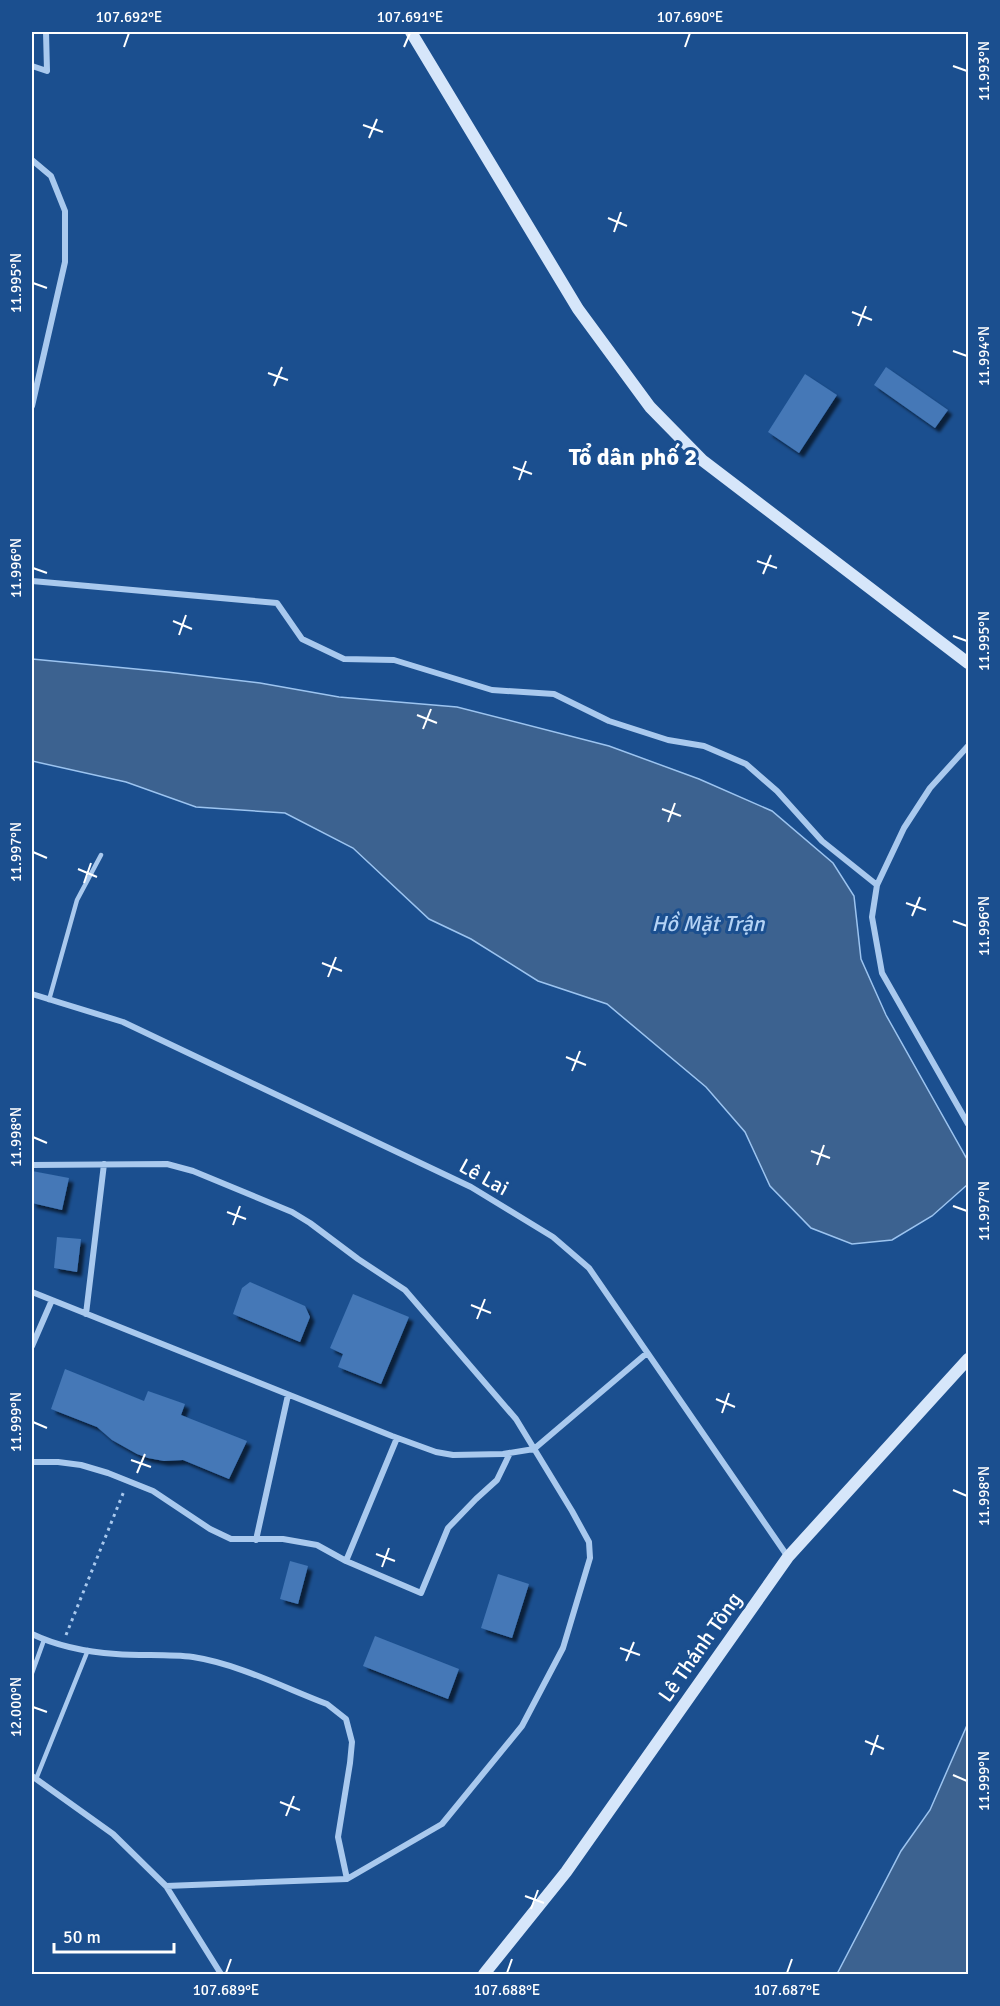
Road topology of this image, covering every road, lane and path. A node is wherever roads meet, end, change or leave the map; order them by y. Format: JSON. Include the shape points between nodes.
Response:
{"nodes":[{"id":1,"x":46,"y":32,"type":"edge"},
{"id":2,"x":411,"y":32,"type":"edge"},
{"id":3,"x":32,"y":66,"type":"edge"},
{"id":4,"x":32,"y":160,"type":"edge"},
{"id":5,"x":32,"y":406,"type":"edge"},
{"id":6,"x":32,"y":581,"type":"edge"},
{"id":7,"x":969,"y":663,"type":"edge"},
{"id":8,"x":969,"y":746,"type":"edge"},
{"id":9,"x":101,"y":855,"type":"dead end"},
{"id":10,"x":877,"y":885,"type":"junction"},
{"id":11,"x":32,"y":994,"type":"edge"},
{"id":12,"x":49,"y":1000,"type":"junction"},
{"id":13,"x":969,"y":1124,"type":"edge"},
{"id":14,"x":104,"y":1164,"type":"junction"},
{"id":15,"x":32,"y":1165,"type":"edge"},
{"id":16,"x":32,"y":1292,"type":"edge"},
{"id":17,"x":52,"y":1300,"type":"junction"},
{"id":18,"x":86,"y":1314,"type":"junction"},
{"id":19,"x":32,"y":1346,"type":"edge"},
{"id":20,"x":647,"y":1353,"type":"junction"},
{"id":21,"x":969,"y":1359,"type":"edge"},
{"id":22,"x":288,"y":1395,"type":"junction"},
{"id":23,"x":398,"y":1438,"type":"junction"},
{"id":24,"x":534,"y":1449,"type":"junction"},
{"id":25,"x":510,"y":1453,"type":"junction"},
{"id":26,"x":32,"y":1462,"type":"edge"},
{"id":27,"x":128,"y":1480,"type":"junction"},
{"id":28,"x":256,"y":1540,"type":"junction"},
{"id":29,"x":788,"y":1557,"type":"junction"},
{"id":30,"x":346,"y":1561,"type":"junction"},
{"id":31,"x":32,"y":1634,"type":"edge"},
{"id":32,"x":44,"y":1640,"type":"junction"},
{"id":33,"x":62,"y":1645,"type":"junction"},
{"id":34,"x":88,"y":1650,"type":"junction"},
{"id":35,"x":32,"y":1673,"type":"edge"},
{"id":36,"x":34,"y":1778,"type":"edge"},
{"id":37,"x":347,"y":1879,"type":"junction"},
{"id":38,"x":166,"y":1886,"type":"junction"},
{"id":39,"x":221,"y":1974,"type":"edge"},
{"id":40,"x":484,"y":1974,"type":"edge"}],
"edges":[{"from":1,"to":3,"type":"street","via":[[47,71]]},
{"from":2,"to":7,"type":"main road","via":[[578,309],[650,407],[702,460]]},
{"from":4,"to":5,"type":"street","via":[[51,176],[65,211],[65,262]]},
{"from":6,"to":10,"type":"street","via":[[277,603],[302,639],[344,658],[394,660],[492,690],[554,694],[609,721],[668,740],[704,746],[746,764],[777,791],[822,841]]},
{"from":8,"to":10,"type":"street","via":[[930,788],[904,828]]},
{"from":9,"to":12,"type":"lane","via":[[77,900]]},
{"from":10,"to":13,"type":"street","via":[[872,917],[882,973]]},
{"from":11,"to":12,"type":"street","name":"Lê Lai"},
{"from":12,"to":20,"type":"street","name":"Lê Lai","via":[[123,1022],[471,1187],[553,1237],[589,1268]]},
{"from":14,"to":15,"type":"street"},
{"from":14,"to":18,"type":"street"},
{"from":14,"to":24,"type":"street","via":[[167,1164],[194,1171],[310,1223],[405,1290],[516,1419]]},
{"from":16,"to":17,"type":"street"},
{"from":17,"to":18,"type":"street"},
{"from":17,"to":19,"type":"street"},
{"from":18,"to":22,"type":"street"},
{"from":20,"to":24,"type":"street"},
{"from":20,"to":29,"type":"street","name":"Lê Lai"},
{"from":21,"to":29,"type":"main road","name":"Lê Thánh Tông"},
{"from":22,"to":23,"type":"street"},
{"from":22,"to":28,"type":"street"},
{"from":23,"to":25,"type":"street","via":[[453,1455]]},
{"from":23,"to":30,"type":"street"},
{"from":24,"to":25,"type":"street"},
{"from":24,"to":37,"type":"street","via":[[591,1550],[563,1648],[522,1726],[442,1824]]},
{"from":25,"to":30,"type":"street","via":[[497,1480],[448,1528],[421,1593]]},
{"from":26,"to":27,"type":"street","via":[[81,1465]]},
{"from":27,"to":28,"type":"street","via":[[231,1539]]},
{"from":27,"to":33,"type":"path"},
{"from":28,"to":30,"type":"street","via":[[283,1539],[316,1545]]},
{"from":29,"to":40,"type":"main road","name":"Lê Thánh Tông","via":[[566,1872]]},
{"from":31,"to":32,"type":"street"},
{"from":32,"to":33,"type":"street"},
{"from":32,"to":35,"type":"lane"},
{"from":33,"to":34,"type":"street"},
{"from":34,"to":36,"type":"lane"},
{"from":34,"to":37,"type":"street","via":[[207,1660],[249,1673],[338,1711],[346,1719],[352,1742],[338,1837]]},
{"from":36,"to":38,"type":"street","via":[[113,1834]]},
{"from":37,"to":38,"type":"street"},
{"from":38,"to":39,"type":"street"}]}
